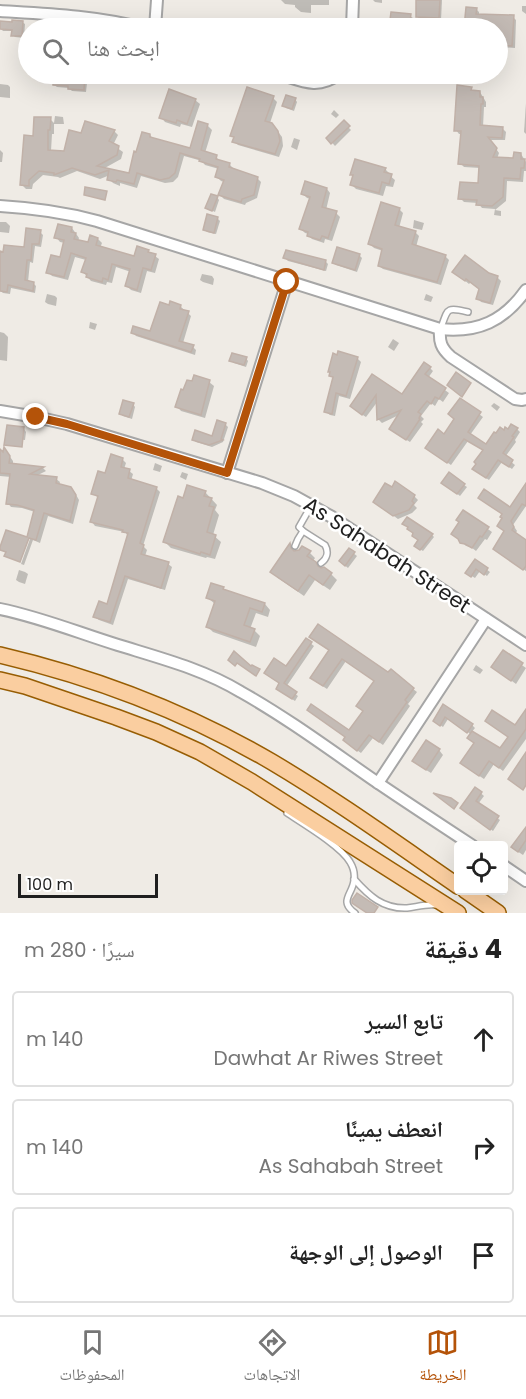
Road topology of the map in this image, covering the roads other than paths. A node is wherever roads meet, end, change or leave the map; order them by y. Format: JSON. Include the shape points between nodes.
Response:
{"nodes":[{"id":1,"x":157,"y":0,"type":"edge"},
{"id":2,"x":353,"y":0,"type":"edge"},
{"id":3,"x":0,"y":11,"type":"edge"},
{"id":4,"x":84,"y":18,"type":"edge"},
{"id":5,"x":156,"y":18,"type":"edge"},
{"id":6,"x":352,"y":18,"type":"edge"},
{"id":7,"x":0,"y":206,"type":"edge"},
{"id":8,"x":287,"y":282,"type":"junction"},
{"id":9,"x":526,"y":290,"type":"edge"},
{"id":10,"x":468,"y":312,"type":"dead end"},
{"id":11,"x":440,"y":329,"type":"junction"},
{"id":12,"x":526,"y":399,"type":"edge"},
{"id":13,"x":0,"y":411,"type":"edge"},
{"id":14,"x":227,"y":473,"type":"junction"},
{"id":15,"x":311,"y":504,"type":"junction"},
{"id":16,"x":303,"y":531,"type":"junction"},
{"id":17,"x":296,"y":546,"type":"dead end"},
{"id":18,"x":321,"y":563,"type":"dead end"},
{"id":19,"x":0,"y":609,"type":"edge"},
{"id":20,"x":486,"y":619,"type":"junction"},
{"id":21,"x":526,"y":645,"type":"edge"},
{"id":22,"x":0,"y":655,"type":"edge"},
{"id":23,"x":0,"y":680,"type":"edge"},
{"id":24,"x":252,"y":782,"type":"junction"},
{"id":25,"x":378,"y":783,"type":"junction"},
{"id":26,"x":273,"y":803,"type":"dead end"},
{"id":27,"x":281,"y":809,"type":"dead end"},
{"id":28,"x":465,"y":841,"type":"edge"},
{"id":29,"x":508,"y":869,"type":"edge"},
{"id":30,"x":354,"y":879,"type":"junction"},
{"id":31,"x":526,"y":880,"type":"edge"},
{"id":32,"x":454,"y":883,"type":"edge"},
{"id":33,"x":471,"y":895,"type":"edge"},
{"id":34,"x":388,"y":906,"type":"junction"},
{"id":35,"x":452,"y":909,"type":"edge"},
{"id":36,"x":406,"y":910,"type":"edge"},
{"id":37,"x":355,"y":913,"type":"edge"},
{"id":38,"x":384,"y":913,"type":"edge"},
{"id":39,"x":498,"y":913,"type":"edge"}],
"edges":[{"from":1,"to":5,"type":"street"},
{"from":2,"to":6,"type":"street"},
{"from":3,"to":4,"type":"street"},
{"from":7,"to":8,"type":"street","via":[[43,209],[97,221]]},
{"from":8,"to":11,"type":"street"},
{"from":8,"to":14,"type":"street"},
{"from":9,"to":11,"type":"street","via":[[511,308],[485,325],[463,330]]},
{"from":10,"to":11,"type":"lane","via":[[449,309]]},
{"from":11,"to":12,"type":"street","via":[[442,348],[451,357],[515,399]]},
{"from":13,"to":14,"type":"street","name":"As Sahabah Street","via":[[67,424]]},
{"from":14,"to":15,"type":"street","name":"As Sahabah Street","via":[[271,486]]},
{"from":15,"to":16,"type":"lane","via":[[299,527]]},
{"from":15,"to":20,"type":"street","name":"As Sahabah Street"},
{"from":16,"to":17,"type":"lane"},
{"from":16,"to":18,"type":"lane","via":[[326,545]]},
{"from":19,"to":25,"type":"street","via":[[159,657],[219,680],[308,734]]},
{"from":20,"to":21,"type":"street","name":"As Sahabah Street"},
{"from":20,"to":25,"type":"street"},
{"from":22,"to":32,"type":"main road","via":[[128,694],[229,740],[316,790]]},
{"from":23,"to":24,"type":"main road","via":[[156,732]]},
{"from":24,"to":26,"type":"lane"},
{"from":24,"to":35,"type":"main road"},
{"from":25,"to":28,"type":"street"},
{"from":27,"to":30,"type":"lane","via":[[342,851],[350,861]]},
{"from":29,"to":31,"type":"street"},
{"from":30,"to":34,"type":"lane"},
{"from":30,"to":37,"type":"lane","via":[[346,900]]},
{"from":33,"to":39,"type":"main road"},
{"from":34,"to":36,"type":"lane"},
{"from":34,"to":38,"type":"lane"},
{"from":35,"to":36,"type":"lane","via":[[431,904]]}]}
